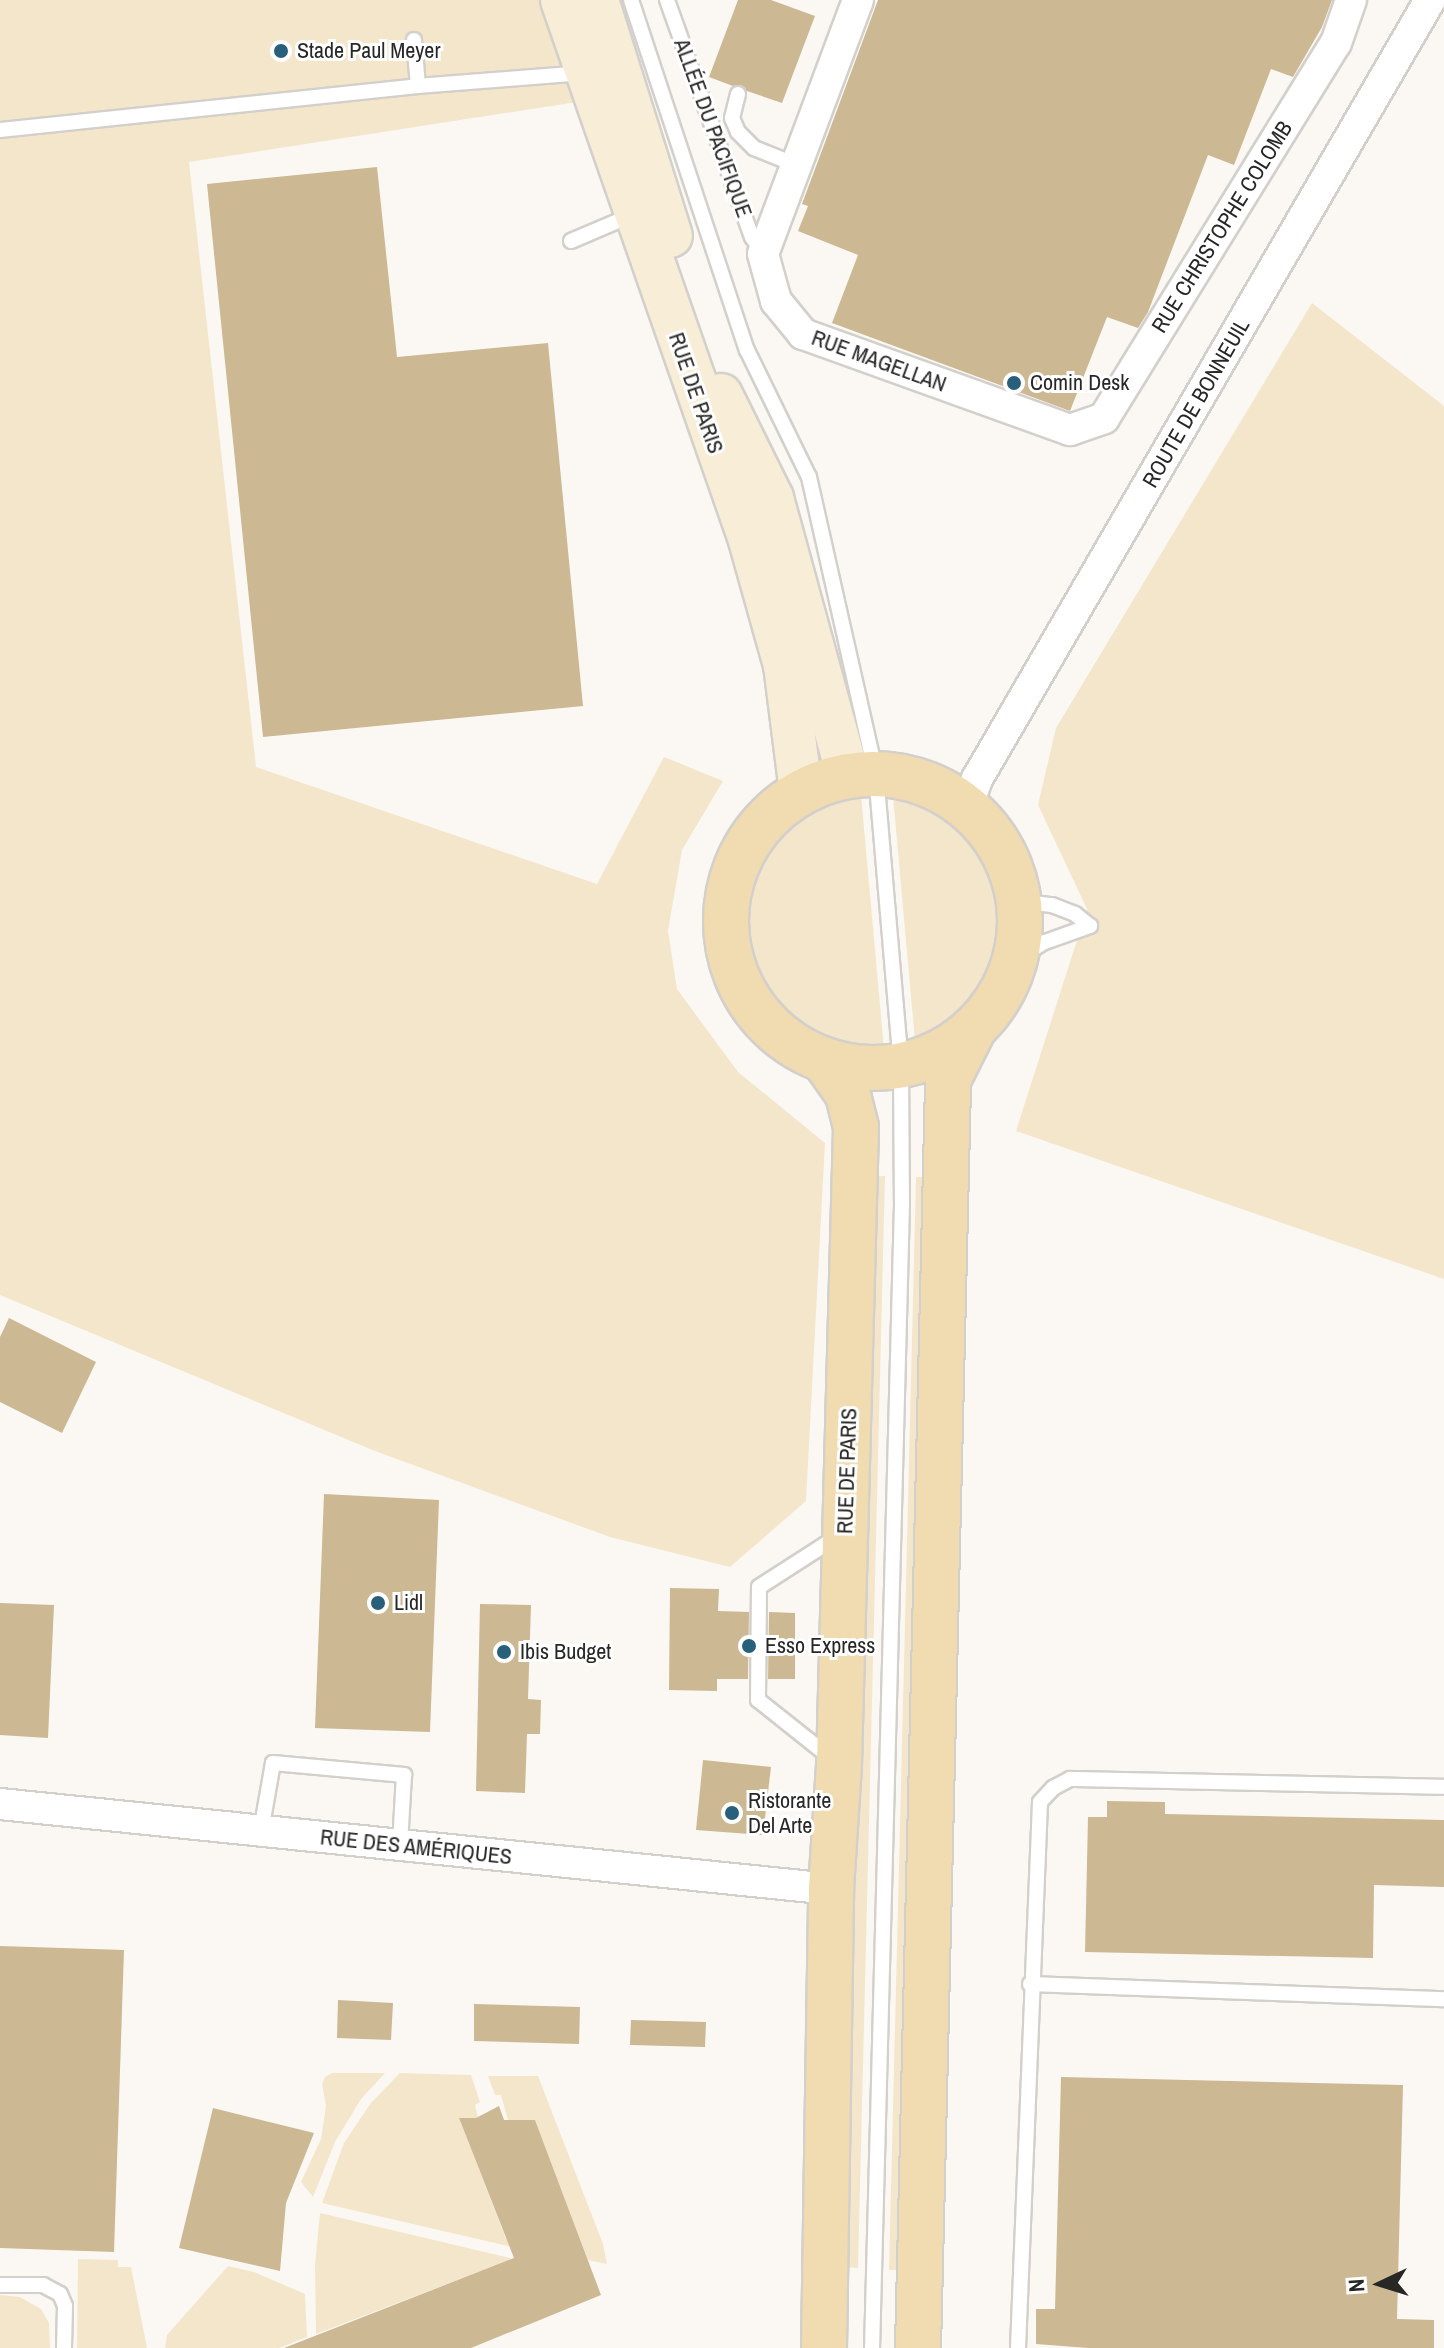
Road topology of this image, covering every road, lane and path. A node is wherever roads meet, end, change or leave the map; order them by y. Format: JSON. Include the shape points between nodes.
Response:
{"nodes":[{"id":1,"x":562,"y":0,"type":"edge"},
{"id":2,"x":597,"y":0,"type":"edge"},
{"id":3,"x":631,"y":0,"type":"edge"},
{"id":4,"x":667,"y":0,"type":"edge"},
{"id":5,"x":858,"y":0,"type":"edge"},
{"id":6,"x":1351,"y":0,"type":"edge"},
{"id":7,"x":1430,"y":0,"type":"edge"},
{"id":8,"x":414,"y":40,"type":"dead end"},
{"id":9,"x":604,"y":77,"type":"junction"},
{"id":10,"x":418,"y":86,"type":"junction"},
{"id":11,"x":738,"y":94,"type":"dead end"},
{"id":12,"x":0,"y":130,"type":"edge"},
{"id":13,"x":796,"y":165,"type":"junction"},
{"id":14,"x":649,"y":214,"type":"junction"},
{"id":15,"x":571,"y":241,"type":"dead end"},
{"id":16,"x":763,"y":254,"type":"junction"},
{"id":17,"x":1070,"y":430,"type":"joint"},
{"id":18,"x":862,"y":775,"type":"junction"},
{"id":19,"x":801,"y":792,"type":"junction"},
{"id":20,"x":967,"y":808,"type":"junction"},
{"id":21,"x":1018,"y":901,"type":"junction"},
{"id":22,"x":1014,"y":961,"type":"junction"},
{"id":23,"x":974,"y":1028,"type":"junction"},
{"id":24,"x":824,"y":1060,"type":"junction"},
{"id":25,"x":901,"y":1066,"type":"junction"},
{"id":26,"x":845,"y":1532,"type":"junction"},
{"id":27,"x":839,"y":1764,"type":"junction"},
{"id":28,"x":1444,"y":1787,"type":"edge"},
{"id":29,"x":0,"y":1804,"type":"edge"},
{"id":30,"x":261,"y":1831,"type":"junction"},
{"id":31,"x":400,"y":1845,"type":"junction"},
{"id":32,"x":831,"y":1889,"type":"junction"},
{"id":33,"x":1030,"y":1984,"type":"junction"},
{"id":34,"x":1444,"y":1999,"type":"edge"},
{"id":35,"x":0,"y":2285,"type":"edge"},
{"id":36,"x":64,"y":2348,"type":"edge"},
{"id":37,"x":824,"y":2348,"type":"edge"},
{"id":38,"x":872,"y":2348,"type":"edge"},
{"id":39,"x":918,"y":2348,"type":"edge"},
{"id":40,"x":1018,"y":2348,"type":"edge"}],
"edges":[{"from":1,"to":9,"type":"main road","name":"RUE DE PARIS"},
{"from":2,"to":9,"type":"main road","name":"RUE DE PARIS"},
{"from":3,"to":18,"type":"lane","via":[[747,350],[809,477]]},
{"from":4,"to":16,"type":"lane","name":"ALLÉE DU PACIFIQUE","via":[[752,237]]},
{"from":5,"to":13,"type":"street"},
{"from":6,"to":17,"type":"street","name":"RUE CHRISTOPHE COLOMB","via":[[1336,43],[1104,418]]},
{"from":7,"to":20,"type":"street","name":"ROUTE DE BONNEUIL","via":[[977,779]]},
{"from":8,"to":10,"type":"lane"},
{"from":9,"to":10,"type":"lane"},
{"from":9,"to":14,"type":"main road","name":"RUE DE PARIS"},
{"from":10,"to":12,"type":"lane"},
{"from":11,"to":13,"type":"lane","via":[[732,118],[738,132],[754,148]]},
{"from":13,"to":16,"type":"street"},
{"from":14,"to":15,"type":"lane"},
{"from":14,"to":18,"type":"main road","name":"RUE DE PARIS","via":[[720,393],[772,498]]},
{"from":14,"to":19,"type":"main road","name":"RUE DE PARIS","via":[[785,665]]},
{"from":16,"to":17,"type":"street","name":"RUE MAGELLAN","via":[[776,301],[803,334]]},
{"from":18,"to":19,"type":"main road"},
{"from":18,"to":20,"type":"main road","via":[[908,778]]},
{"from":18,"to":25,"type":"lane"},
{"from":19,"to":24,"type":"main road","via":[[767,818],[743,852],[728,892],[726,934],[736,975],[756,1012],[787,1041]]},
{"from":20,"to":21,"type":"main road","via":[[1001,849]]},
{"from":21,"to":22,"type":"main road"},
{"from":21,"to":22,"type":"lane","via":[[1052,905],[1090,926],[1045,942]]},
{"from":22,"to":23,"type":"main road","via":[[999,997]]},
{"from":23,"to":25,"type":"main road","via":[[941,1051]]},
{"from":23,"to":39,"type":"main road","via":[[948,1080]]},
{"from":24,"to":25,"type":"main road","via":[[875,1069]]},
{"from":24,"to":26,"type":"main road","name":"RUE DE PARIS","via":[[848,1094],[856,1127]]},
{"from":25,"to":38,"type":"lane","via":[[902,1204]]},
{"from":26,"to":27,"type":"main road","name":"RUE DE PARIS"},
{"from":26,"to":27,"type":"lane","via":[[759,1587],[758,1700]]},
{"from":27,"to":32,"type":"main road","name":"RUE DE PARIS"},
{"from":28,"to":33,"type":"lane","via":[[1070,1779],[1040,1802]]},
{"from":29,"to":30,"type":"street","name":"RUE DES AMÉRIQUES"},
{"from":30,"to":31,"type":"street","name":"RUE DES AMÉRIQUES"},
{"from":30,"to":31,"type":"lane","via":[[273,1763],[404,1775]]},
{"from":31,"to":32,"type":"street","name":"RUE DES AMÉRIQUES"},
{"from":32,"to":37,"type":"main road","name":"RUE DE PARIS"},
{"from":33,"to":34,"type":"lane"},
{"from":33,"to":40,"type":"lane"},
{"from":35,"to":36,"type":"lane","via":[[43,2285],[60,2294],[65,2306]]}]}
